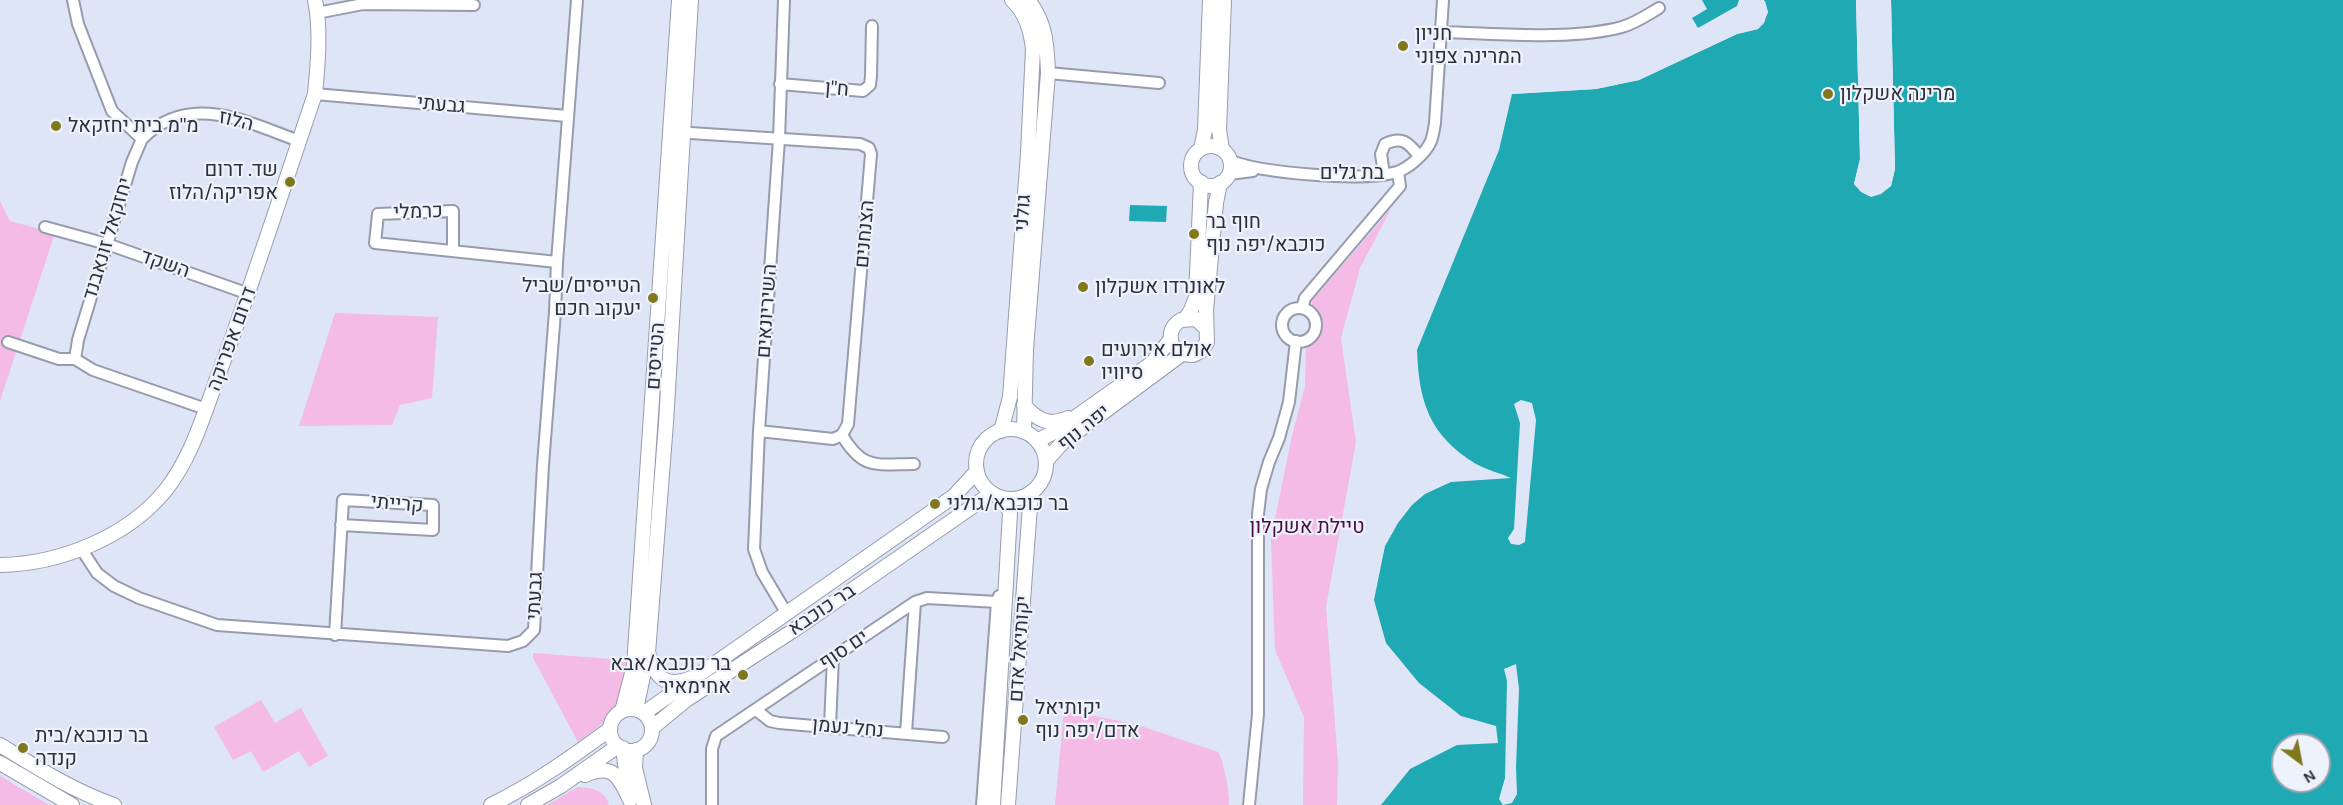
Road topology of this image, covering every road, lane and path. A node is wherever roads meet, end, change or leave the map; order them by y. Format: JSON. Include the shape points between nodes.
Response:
{"nodes":[{"id":1,"x":73,"y":0,"type":"edge"},
{"id":2,"x":577,"y":0,"type":"edge"},
{"id":3,"x":679,"y":0,"type":"edge"},
{"id":4,"x":691,"y":0,"type":"edge"},
{"id":5,"x":783,"y":0,"type":"edge"},
{"id":6,"x":1012,"y":0,"type":"edge"},
{"id":7,"x":1028,"y":0,"type":"edge"},
{"id":8,"x":1210,"y":0,"type":"edge"},
{"id":9,"x":1224,"y":0,"type":"edge"},
{"id":10,"x":1443,"y":0,"type":"edge"},
{"id":11,"x":474,"y":5,"type":"dead end"},
{"id":12,"x":316,"y":6,"type":"edge"},
{"id":13,"x":1659,"y":8,"type":"dead end"},
{"id":14,"x":872,"y":26,"type":"dead end"},
{"id":15,"x":1441,"y":32,"type":"junction"},
{"id":16,"x":1048,"y":73,"type":"junction"},
{"id":17,"x":1160,"y":83,"type":"dead end"},
{"id":18,"x":780,"y":84,"type":"junction"},
{"id":19,"x":315,"y":94,"type":"junction"},
{"id":20,"x":567,"y":116,"type":"junction"},
{"id":21,"x":676,"y":132,"type":"junction"},
{"id":22,"x":142,"y":139,"type":"junction"},
{"id":23,"x":779,"y":139,"type":"junction"},
{"id":24,"x":299,"y":141,"type":"junction"},
{"id":25,"x":1201,"y":149,"type":"junction"},
{"id":26,"x":1222,"y":149,"type":"junction"},
{"id":27,"x":1419,"y":156,"type":"junction"},
{"id":28,"x":1398,"y":172,"type":"junction"},
{"id":29,"x":1227,"y":173,"type":"junction"},
{"id":30,"x":1384,"y":174,"type":"junction"},
{"id":31,"x":1201,"y":182,"type":"junction"},
{"id":32,"x":45,"y":226,"type":"dead end"},
{"id":33,"x":107,"y":244,"type":"junction"},
{"id":34,"x":453,"y":250,"type":"junction"},
{"id":35,"x":556,"y":262,"type":"junction"},
{"id":36,"x":249,"y":294,"type":"junction"},
{"id":37,"x":1302,"y":308,"type":"junction"},
{"id":38,"x":1186,"y":318,"type":"junction"},
{"id":39,"x":1206,"y":328,"type":"junction"},
{"id":40,"x":1170,"y":339,"type":"junction"},
{"id":41,"x":1296,"y":341,"type":"junction"},
{"id":42,"x":8,"y":342,"type":"dead end"},
{"id":43,"x":1182,"y":354,"type":"junction"},
{"id":44,"x":75,"y":358,"type":"junction"},
{"id":45,"x":1024,"y":405,"type":"junction"},
{"id":46,"x":206,"y":409,"type":"junction"},
{"id":47,"x":1084,"y":411,"type":"junction"},
{"id":48,"x":759,"y":431,"type":"junction"},
{"id":49,"x":1001,"y":431,"type":"junction"},
{"id":50,"x":1024,"y":432,"type":"junction"},
{"id":51,"x":842,"y":435,"type":"junction"},
{"id":52,"x":1037,"y":441,"type":"junction"},
{"id":53,"x":1046,"y":461,"type":"junction"},
{"id":54,"x":914,"y":464,"type":"dead end"},
{"id":55,"x":977,"y":471,"type":"junction"},
{"id":56,"x":1031,"y":492,"type":"junction"},
{"id":57,"x":996,"y":495,"type":"junction"},
{"id":58,"x":341,"y":525,"type":"junction"},
{"id":59,"x":82,"y":550,"type":"junction"},
{"id":60,"x":0,"y":565,"type":"edge"},
{"id":61,"x":1008,"y":570,"type":"junction"},
{"id":62,"x":915,"y":602,"type":"junction"},
{"id":63,"x":997,"y":602,"type":"junction"},
{"id":64,"x":788,"y":614,"type":"junction"},
{"id":65,"x":335,"y":635,"type":"junction"},
{"id":66,"x":648,"y":653,"type":"junction"},
{"id":67,"x":833,"y":657,"type":"junction"},
{"id":68,"x":709,"y":670,"type":"junction"},
{"id":69,"x":756,"y":710,"type":"junction"},
{"id":70,"x":634,"y":711,"type":"junction"},
{"id":71,"x":830,"y":726,"type":"junction"},
{"id":72,"x":652,"y":728,"type":"junction"},
{"id":73,"x":610,"y":729,"type":"junction"},
{"id":74,"x":906,"y":733,"type":"junction"},
{"id":75,"x":943,"y":737,"type":"dead end"},
{"id":76,"x":0,"y":744,"type":"edge"},
{"id":77,"x":626,"y":748,"type":"junction"},
{"id":78,"x":0,"y":763,"type":"edge"},
{"id":79,"x":561,"y":786,"type":"junction"},
{"id":80,"x":631,"y":802,"type":"edge"},
{"id":81,"x":72,"y":805,"type":"edge"},
{"id":82,"x":114,"y":805,"type":"edge"},
{"id":83,"x":491,"y":805,"type":"edge"},
{"id":84,"x":528,"y":805,"type":"edge"},
{"id":85,"x":644,"y":805,"type":"edge"},
{"id":86,"x":712,"y":805,"type":"edge"},
{"id":87,"x":982,"y":805,"type":"edge"},
{"id":88,"x":993,"y":805,"type":"edge"},
{"id":89,"x":1008,"y":805,"type":"edge"},
{"id":90,"x":1249,"y":805,"type":"edge"}],
"edges":[{"from":1,"to":22,"type":"street","via":[[78,24],[112,111]]},
{"from":2,"to":20,"type":"street","name":"גבעתי"},
{"from":3,"to":21,"type":"main road","name":"הטייסים"},
{"from":4,"to":21,"type":"main road","name":"הטייסים"},
{"from":5,"to":18,"type":"street","name":"השיריונאים"},
{"from":6,"to":49,"type":"main road","name":"גולני","via":[[1026,18],[1033,49],[1010,397]]},
{"from":7,"to":16,"type":"main road","name":"גולני","via":[[1047,41]]},
{"from":8,"to":25,"type":"main road"},
{"from":9,"to":26,"type":"main road"},
{"from":10,"to":15,"type":"street","name":"בת גלים"},
{"from":11,"to":12,"type":"street"},
{"from":12,"to":19,"type":"main road","name":"דרום אפריקה"},
{"from":13,"to":15,"type":"street","via":[[1623,27],[1600,31]]},
{"from":14,"to":18,"type":"street","name":"ח\"ן","via":[[870,85],[863,91]]},
{"from":15,"to":27,"type":"street","name":"בת גלים","via":[[1435,123],[1431,143]]},
{"from":16,"to":17,"type":"street"},
{"from":16,"to":45,"type":"main road","name":"גולני"},
{"from":18,"to":23,"type":"street","name":"השיריונאים"},
{"from":19,"to":20,"type":"street","name":"גבעתי"},
{"from":19,"to":24,"type":"main road","name":"דרום אפריקה"},
{"from":20,"to":35,"type":"street","name":"גבעתי"},
{"from":21,"to":23,"type":"street","name":"הצנחנים"},
{"from":21,"to":66,"type":"main road","name":"הטייסים","via":[[666,423]]},
{"from":21,"to":70,"type":"main road","name":"הטייסים","via":[[634,666]]},
{"from":22,"to":24,"type":"street","name":"הלוז","via":[[170,118],[200,113],[239,119]]},
{"from":22,"to":33,"type":"street","name":"יחזקאל זונאבנד"},
{"from":23,"to":48,"type":"street","name":"השיריונאים"},
{"from":23,"to":51,"type":"street","name":"הצנחנים","via":[[860,144],[869,148],[871,154],[848,424]]},
{"from":24,"to":36,"type":"main road","name":"דרום אפריקה"},
{"from":25,"to":26,"type":"main road"},
{"from":25,"to":31,"type":"main road","via":[[1192,166]]},
{"from":26,"to":29,"type":"main road"},
{"from":27,"to":28,"type":"street","name":"בת גלים"},
{"from":27,"to":30,"type":"street","via":[[1403,141],[1395,139],[1385,144],[1381,154]]},
{"from":28,"to":30,"type":"street","name":"בת גלים"},
{"from":28,"to":37,"type":"street","via":[[1400,186],[1305,298]]},
{"from":29,"to":30,"type":"street","name":"בת גלים","via":[[1263,170],[1366,177]]},
{"from":29,"to":31,"type":"main road","via":[[1214,185]]},
{"from":29,"to":39,"type":"main road","via":[[1215,213]]},
{"from":31,"to":38,"type":"main road","via":[[1197,290]]},
{"from":32,"to":33,"type":"street","name":"השקד"},
{"from":33,"to":36,"type":"street","name":"השקד"},
{"from":33,"to":44,"type":"street","name":"יחזקאל זונאבנד"},
{"from":34,"to":34,"type":"street","name":"כרמלי","via":[[453,211],[378,214],[375,243]]},
{"from":34,"to":35,"type":"street","name":"כרמלי"},
{"from":35,"to":65,"type":"street","name":"גבעתי","via":[[534,630],[523,641],[508,646]]},
{"from":36,"to":46,"type":"main road","name":"דרום אפריקה"},
{"from":37,"to":41,"type":"street","via":[[1314,316],[1316,327],[1311,336]]},
{"from":37,"to":41,"type":"street","via":[[1289,311],[1282,325],[1286,336]]},
{"from":38,"to":39,"type":"main road","via":[[1196,319]]},
{"from":38,"to":40,"type":"main road","via":[[1172,328]]},
{"from":39,"to":43,"type":"main road","via":[[1207,342],[1202,351]]},
{"from":40,"to":43,"type":"main road"},
{"from":40,"to":47,"type":"main road","name":"יפה נוף","via":[[1152,363]]},
{"from":41,"to":90,"type":"street","via":[[1289,402],[1266,471],[1258,514],[1258,714]]},
{"from":42,"to":44,"type":"street","via":[[59,359]]},
{"from":43,"to":53,"type":"main road","name":"יפה נוף","via":[[1062,443]]},
{"from":44,"to":46,"type":"street","via":[[93,370]]},
{"from":45,"to":47,"type":"main road","via":[[1036,418],[1050,423]]},
{"from":45,"to":50,"type":"main road","name":"גולני"},
{"from":46,"to":59,"type":"main road","name":"דרום אפריקה","via":[[182,466],[164,492],[117,531]]},
{"from":47,"to":52,"type":"main road","name":"יפה נוף"},
{"from":48,"to":51,"type":"street","via":[[833,439]]},
{"from":48,"to":64,"type":"street","name":"השיריונאים","via":[[754,549],[762,572]]},
{"from":49,"to":50,"type":"main road"},
{"from":49,"to":55,"type":"main road","via":[[981,446]]},
{"from":50,"to":52,"type":"main road"},
{"from":51,"to":54,"type":"street","via":[[861,460]]},
{"from":52,"to":53,"type":"main road"},
{"from":53,"to":56,"type":"main road","via":[[1043,476]]},
{"from":55,"to":57,"type":"main road","via":[[984,485]]},
{"from":55,"to":64,"type":"main road","name":"בר כוכבא","via":[[954,496]]},
{"from":56,"to":57,"type":"main road","via":[[1017,498]]},
{"from":56,"to":89,"type":"main road","name":"יקותיאל אדם"},
{"from":57,"to":61,"type":"main road","name":"יקותיאל אדם","via":[[1010,513]]},
{"from":57,"to":72,"type":"main road","name":"בר כוכבא","via":[[686,700]]},
{"from":58,"to":58,"type":"street","name":"קרייתי","via":[[433,530],[433,505],[343,500]]},
{"from":58,"to":65,"type":"street","name":"קרייתי"},
{"from":59,"to":60,"type":"main road","name":"דרום אפריקה","via":[[47,561]]},
{"from":59,"to":65,"type":"street","name":"גבעתי","via":[[97,573],[114,586],[217,625]]},
{"from":61,"to":63,"type":"street"},
{"from":61,"to":88,"type":"main road","name":"יקותיאל אדם"},
{"from":62,"to":63,"type":"street","name":"ים סוף","via":[[927,598]]},
{"from":62,"to":67,"type":"street","name":"ים סוף"},
{"from":62,"to":74,"type":"street"},
{"from":63,"to":87,"type":"street"},
{"from":64,"to":68,"type":"main road","name":"בר כוכבא"},
{"from":66,"to":68,"type":"main road","via":[[656,675],[671,683]]},
{"from":66,"to":70,"type":"main road","name":"הטייסים"},
{"from":67,"to":69,"type":"street","name":"ים סוף"},
{"from":67,"to":71,"type":"street"},
{"from":68,"to":70,"type":"main road","name":"בר כוכבא"},
{"from":69,"to":71,"type":"street","name":"נחל נעמן","via":[[770,721]]},
{"from":69,"to":86,"type":"street","name":"ים סוף","via":[[716,736],[712,749]]},
{"from":70,"to":72,"type":"main road","via":[[649,719]]},
{"from":70,"to":73,"type":"main road","via":[[614,717]]},
{"from":71,"to":74,"type":"street","name":"נחל נעמן"},
{"from":72,"to":77,"type":"main road","via":[[649,740]]},
{"from":73,"to":77,"type":"main road","via":[[612,738]]},
{"from":73,"to":83,"type":"main road","via":[[553,771]]},
{"from":74,"to":75,"type":"street","name":"נחל נעמן"},
{"from":76,"to":82,"type":"main road"},
{"from":77,"to":79,"type":"main road"},
{"from":77,"to":80,"type":"main road"},
{"from":77,"to":85,"type":"main road"},
{"from":78,"to":81,"type":"main road"},
{"from":79,"to":80,"type":"main road","via":[[602,770],[610,771],[622,781]]},
{"from":79,"to":84,"type":"main road"}]}
